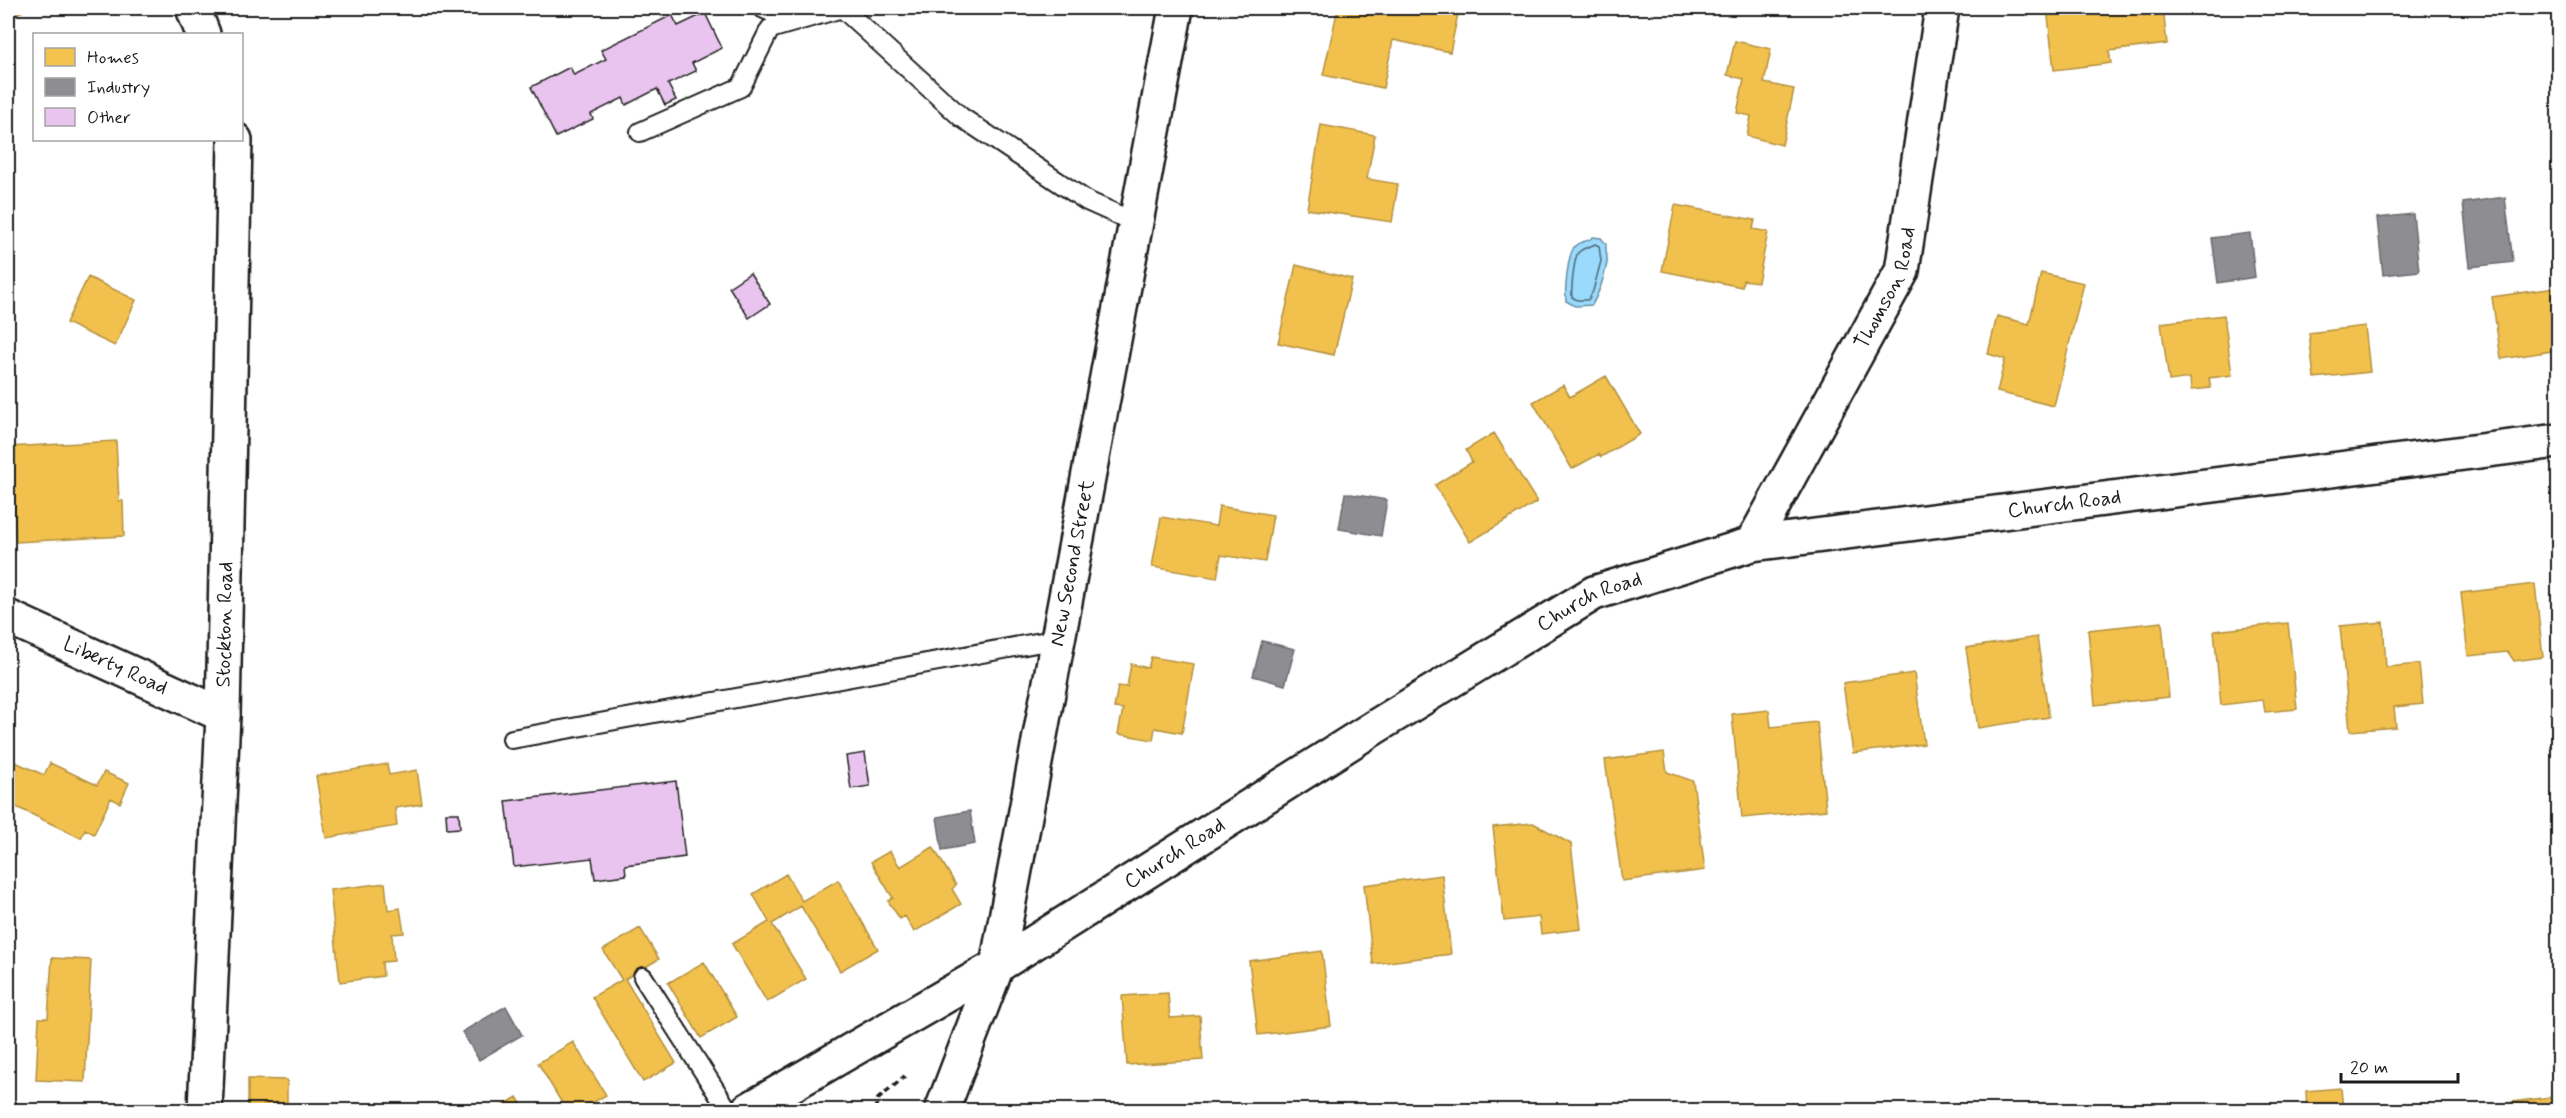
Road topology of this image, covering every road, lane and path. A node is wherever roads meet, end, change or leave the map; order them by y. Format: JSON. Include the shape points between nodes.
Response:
{"nodes":[{"id":1,"x":193,"y":8,"type":"edge"},
{"id":2,"x":762,"y":8,"type":"edge"},
{"id":3,"x":1176,"y":8,"type":"edge"},
{"id":4,"x":1942,"y":8,"type":"edge"},
{"id":5,"x":794,"y":22,"type":"junction"},
{"id":6,"x":203,"y":33,"type":"edge"},
{"id":7,"x":640,"y":132,"type":"dead end"},
{"id":8,"x":235,"y":141,"type":"edge"},
{"id":9,"x":1136,"y":223,"type":"junction"},
{"id":10,"x":2559,"y":441,"type":"edge"},
{"id":11,"x":1752,"y":544,"type":"junction"},
{"id":12,"x":8,"y":617,"type":"edge"},
{"id":13,"x":1058,"y":639,"type":"junction"},
{"id":14,"x":224,"y":715,"type":"junction"},
{"id":15,"x":512,"y":739,"type":"dead end"},
{"id":16,"x":997,"y":966,"type":"junction"},
{"id":17,"x":643,"y":976,"type":"dead end"},
{"id":18,"x":905,"y":1076,"type":"dead end"},
{"id":19,"x":206,"y":1110,"type":"edge"},
{"id":20,"x":728,"y":1110,"type":"edge"},
{"id":21,"x":748,"y":1110,"type":"edge"},
{"id":22,"x":875,"y":1110,"type":"edge"},
{"id":23,"x":942,"y":1110,"type":"edge"}],
"edges":[{"from":1,"to":6,"type":"street"},
{"from":2,"to":5,"type":"lane"},
{"from":3,"to":9,"type":"street","name":"New Second Street"},
{"from":4,"to":11,"type":"street","name":"Thomson Road","via":[[1902,271]]},
{"from":5,"to":7,"type":"lane","via":[[770,29],[741,87]]},
{"from":5,"to":9,"type":"lane","via":[[842,8],[961,117],[1088,201]]},
{"from":8,"to":14,"type":"street","name":"Stockton Road"},
{"from":9,"to":13,"type":"street","name":"New Second Street"},
{"from":10,"to":11,"type":"street","name":"Church Road"},
{"from":11,"to":16,"type":"street","name":"Church Road","via":[[1594,593]]},
{"from":12,"to":14,"type":"street","name":"Liberty Road"},
{"from":13,"to":15,"type":"lane"},
{"from":13,"to":16,"type":"street","name":"New Second Street"},
{"from":14,"to":19,"type":"street","name":"Stockton Road"},
{"from":16,"to":21,"type":"street","name":"Church Road"},
{"from":16,"to":23,"type":"street","name":"New Second Street"},
{"from":17,"to":20,"type":"lane"},
{"from":18,"to":22,"type":"path","via":[[878,1099]]}]}
